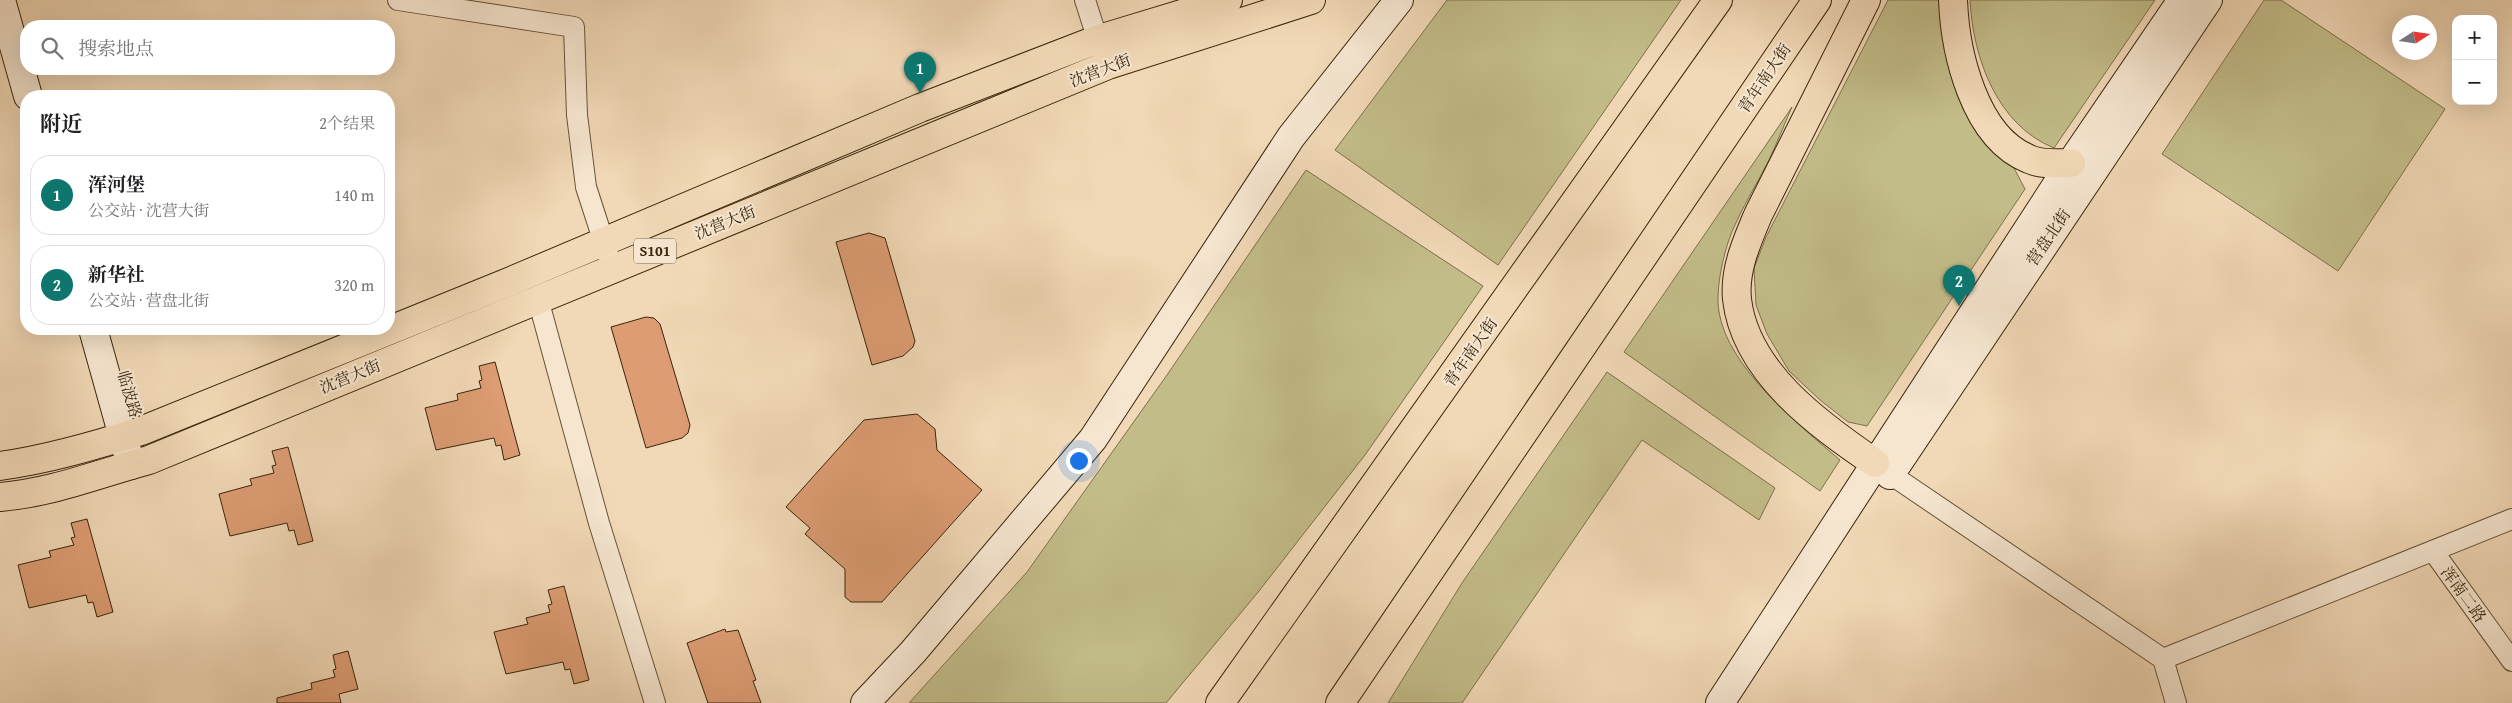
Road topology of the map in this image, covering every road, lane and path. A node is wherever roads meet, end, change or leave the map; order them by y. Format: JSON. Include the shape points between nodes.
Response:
{"nodes":[{"id":1,"x":1,"y":0,"type":"edge"},
{"id":2,"x":20,"y":0,"type":"edge"},
{"id":3,"x":398,"y":0,"type":"edge"},
{"id":4,"x":1085,"y":0,"type":"edge"},
{"id":5,"x":1228,"y":0,"type":"edge"},
{"id":6,"x":1311,"y":0,"type":"edge"},
{"id":7,"x":1400,"y":0,"type":"edge"},
{"id":8,"x":1718,"y":0,"type":"edge"},
{"id":9,"x":1817,"y":0,"type":"edge"},
{"id":10,"x":1866,"y":0,"type":"edge"},
{"id":11,"x":1953,"y":0,"type":"edge"},
{"id":12,"x":2182,"y":0,"type":"edge"},
{"id":13,"x":2208,"y":0,"type":"edge"},
{"id":14,"x":25,"y":20,"type":"edge"},
{"id":15,"x":1096,"y":40,"type":"junction"},
{"id":16,"x":1108,"y":66,"type":"junction"},
{"id":17,"x":20,"y":68,"type":"edge"},
{"id":18,"x":22,"y":75,"type":"edge"},
{"id":19,"x":41,"y":75,"type":"edge"},
{"id":20,"x":26,"y":90,"type":"edge"},
{"id":21,"x":45,"y":90,"type":"edge"},
{"id":22,"x":2071,"y":163,"type":"junction"},
{"id":23,"x":603,"y":241,"type":"junction"},
{"id":24,"x":613,"y":268,"type":"junction"},
{"id":25,"x":538,"y":299,"type":"junction"},
{"id":26,"x":395,"y":328,"type":"edge"},
{"id":27,"x":95,"y":335,"type":"edge"},
{"id":28,"x":113,"y":335,"type":"edge"},
{"id":29,"x":378,"y":335,"type":"edge"},
{"id":30,"x":132,"y":434,"type":"junction"},
{"id":31,"x":140,"y":462,"type":"junction"},
{"id":32,"x":0,"y":466,"type":"edge"},
{"id":33,"x":1882,"y":469,"type":"junction"},
{"id":34,"x":0,"y":498,"type":"edge"},
{"id":35,"x":2512,"y":519,"type":"edge"},
{"id":36,"x":2433,"y":551,"type":"junction"},
{"id":37,"x":2163,"y":659,"type":"junction"},
{"id":38,"x":2512,"y":662,"type":"edge"},
{"id":39,"x":1227,"y":694,"type":"edge"},
{"id":40,"x":655,"y":703,"type":"edge"},
{"id":41,"x":865,"y":703,"type":"edge"},
{"id":42,"x":1213,"y":703,"type":"edge"},
{"id":43,"x":1340,"y":703,"type":"edge"},
{"id":44,"x":1720,"y":703,"type":"edge"},
{"id":45,"x":2176,"y":703,"type":"edge"}],
"edges":[{"from":1,"to":17,"type":"street"},
{"from":2,"to":14,"type":"street"},
{"from":3,"to":23,"type":"street","via":[[574,27],[577,115],[586,188]]},
{"from":4,"to":15,"type":"street"},
{"from":5,"to":15,"type":"main road","name":"沈营大街","number":"S101"},
{"from":6,"to":16,"type":"main road","name":"沈营大街","number":"S101"},
{"from":7,"to":41,"type":"street","via":[[1291,137],[1093,439],[913,652]]},
{"from":8,"to":39,"type":"main road","name":"青年南大街"},
{"from":9,"to":43,"type":"main road","name":"青年南大街"},
{"from":10,"to":33,"type":"main road","via":[[1758,215],[1737,276],[1737,299],[1752,345],[1782,387],[1824,428]]},
{"from":11,"to":22,"type":"main road","via":[[1959,51],[1973,97],[1983,116],[2007,143],[2028,159]]},
{"from":12,"to":22,"type":"street","name":"营盘北街"},
{"from":13,"to":33,"type":"street","name":"营盘北街"},
{"from":15,"to":16,"type":"street"},
{"from":15,"to":23,"type":"main road","name":"沈营大街","number":"S101","via":[[920,108]]},
{"from":16,"to":24,"type":"main road","name":"沈营大街","number":"S101"},
{"from":18,"to":20,"type":"street"},
{"from":19,"to":21,"type":"street"},
{"from":22,"to":33,"type":"street","name":"营盘北街"},
{"from":23,"to":24,"type":"street"},
{"from":23,"to":26,"type":"main road","name":"沈营大街","number":"S101"},
{"from":24,"to":25,"type":"main road","name":"沈营大街","number":"S101"},
{"from":25,"to":31,"type":"main road","name":"沈营大街","number":"S101"},
{"from":25,"to":40,"type":"street","via":[[599,523]]},
{"from":27,"to":30,"type":"street"},
{"from":28,"to":30,"type":"street","name":"临波路"},
{"from":29,"to":30,"type":"main road","name":"沈营大街","number":"S101"},
{"from":30,"to":31,"type":"street"},
{"from":30,"to":32,"type":"main road","name":"沈营大街","number":"S101","via":[[37,461]]},
{"from":31,"to":34,"type":"main road","name":"沈营大街","number":"S101","via":[[76,483]]},
{"from":33,"to":37,"type":"street"},
{"from":33,"to":44,"type":"street"},
{"from":35,"to":36,"type":"street"},
{"from":36,"to":37,"type":"street"},
{"from":36,"to":38,"type":"street","name":"浑南二路"},
{"from":37,"to":45,"type":"street"},
{"from":39,"to":42,"type":"main road","name":"青年南大街"}]}
